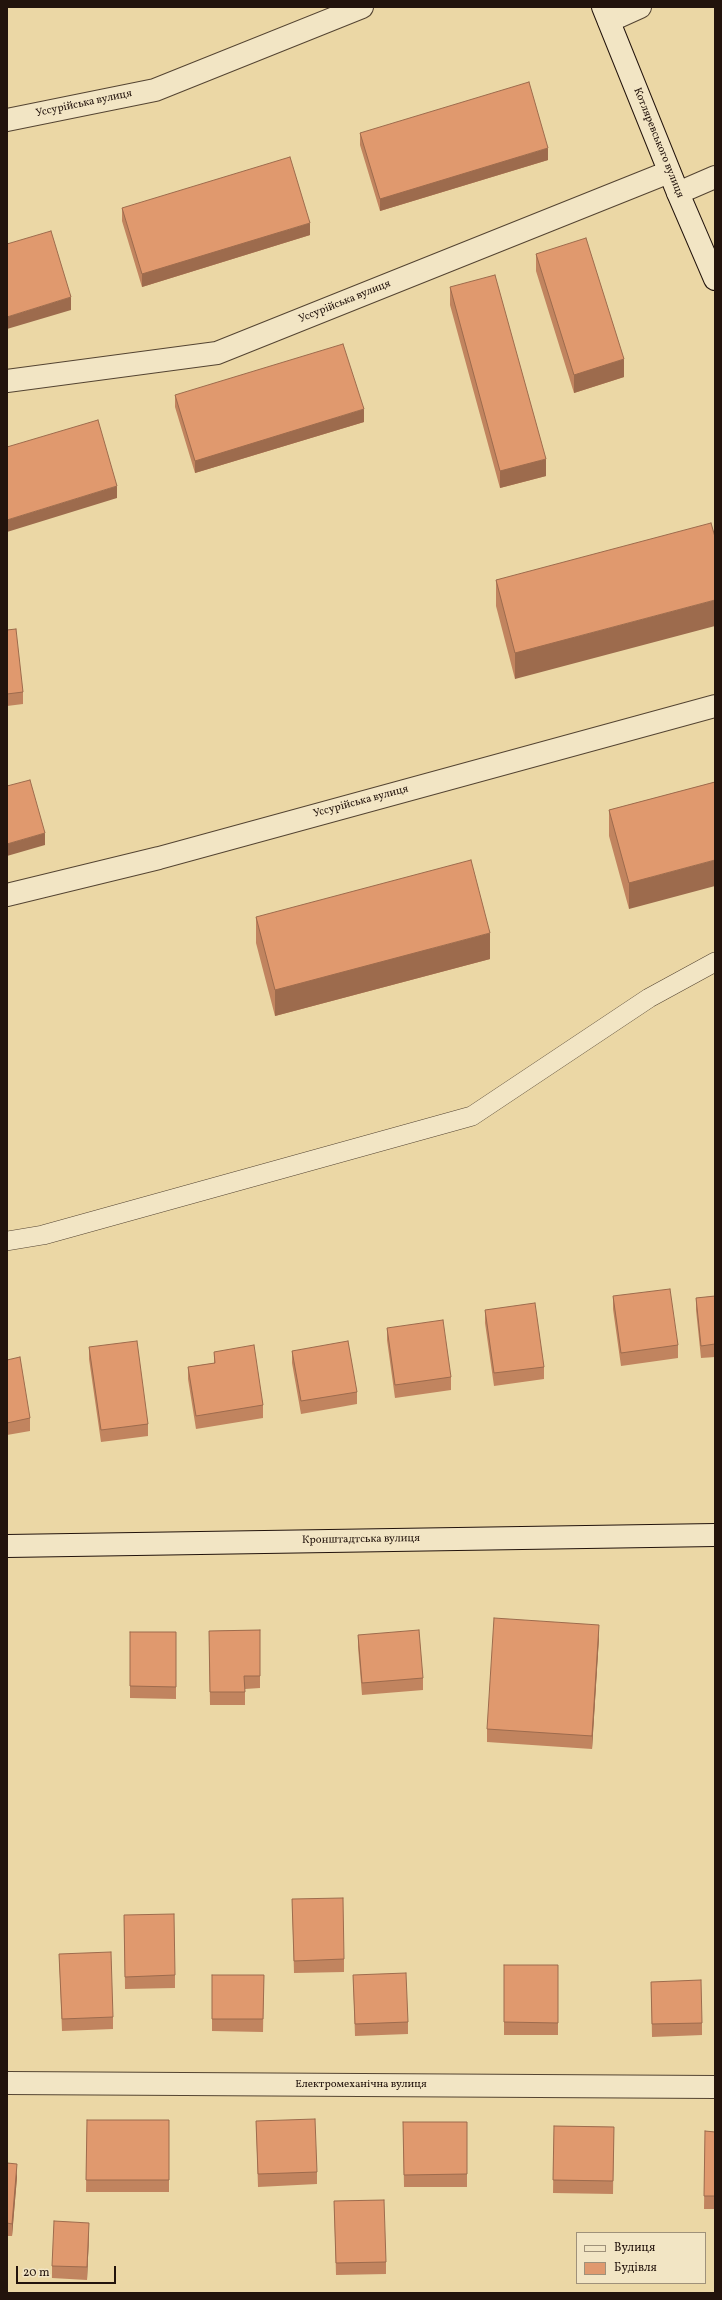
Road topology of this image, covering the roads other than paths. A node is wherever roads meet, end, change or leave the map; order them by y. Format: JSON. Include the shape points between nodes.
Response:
{"nodes":[{"id":1,"x":362,"y":7,"type":"edge"},
{"id":2,"x":640,"y":7,"type":"edge"},
{"id":3,"x":606,"y":14,"type":"edge"},
{"id":4,"x":7,"y":120,"type":"edge"},
{"id":5,"x":669,"y":172,"type":"junction"},
{"id":6,"x":715,"y":177,"type":"edge"},
{"id":7,"x":678,"y":193,"type":"junction"},
{"id":8,"x":715,"y":279,"type":"edge"},
{"id":9,"x":7,"y":381,"type":"edge"},
{"id":10,"x":715,"y":706,"type":"edge"},
{"id":11,"x":7,"y":895,"type":"edge"},
{"id":12,"x":715,"y":962,"type":"edge"},
{"id":13,"x":7,"y":1240,"type":"edge"},
{"id":14,"x":715,"y":1535,"type":"edge"},
{"id":15,"x":7,"y":1546,"type":"edge"},
{"id":16,"x":7,"y":2083,"type":"edge"},
{"id":17,"x":715,"y":2087,"type":"edge"}],
"edges":[{"from":1,"to":4,"type":"street","name":"Уссурійська вулиця","via":[[155,90]]},
{"from":2,"to":3,"type":"street"},
{"from":3,"to":5,"type":"street","name":"Котляревського вулиця"},
{"from":5,"to":7,"type":"street","name":"Котляревського вулиця"},
{"from":5,"to":9,"type":"street","name":"Уссурійська вулиця","via":[[217,353]]},
{"from":6,"to":7,"type":"street"},
{"from":7,"to":8,"type":"street","name":"Котляревського вулиця"},
{"from":10,"to":11,"type":"street","name":"Уссурійська вулиця","via":[[158,858]]},
{"from":12,"to":13,"type":"lane","via":[[649,998],[472,1116],[43,1235]]},
{"from":14,"to":15,"type":"street","name":"Кронштадтська вулиця"},
{"from":16,"to":17,"type":"street","name":"Електромеханічна вулиця"}]}
